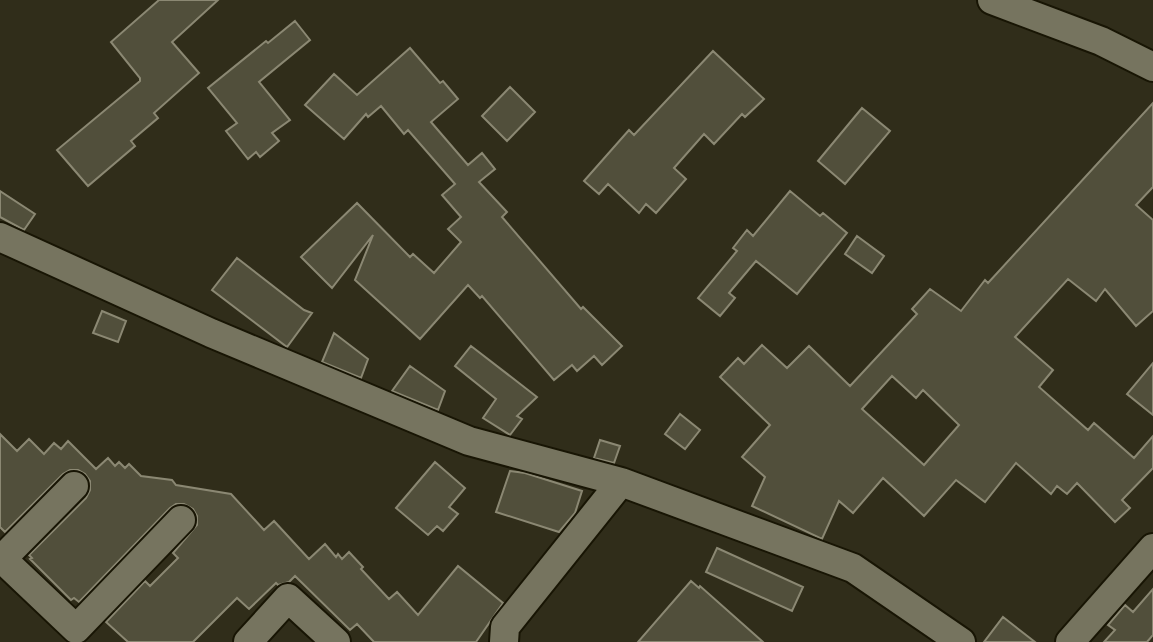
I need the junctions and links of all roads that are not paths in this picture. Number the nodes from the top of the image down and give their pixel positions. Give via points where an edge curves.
1 (992, 0) edge
2 (1153, 67) edge
3 (0, 237) edge
4 (621, 482) junction
5 (74, 486) dead end
6 (181, 520) dead end
7 (1153, 548) edge
8 (1, 558) edge
9 (248, 642) edge
10 (336, 642) edge
11 (505, 642) edge
12 (961, 642) edge
13 (1070, 642) edge

1 - 2 street via 1101,41
3 - 4 street via 211,333 469,441
4 - 11 street via 505,627
4 - 12 street via 853,568
5 - 8 street
6 - 8 street via 76,629
7 - 13 street
9 - 10 street via 288,598

